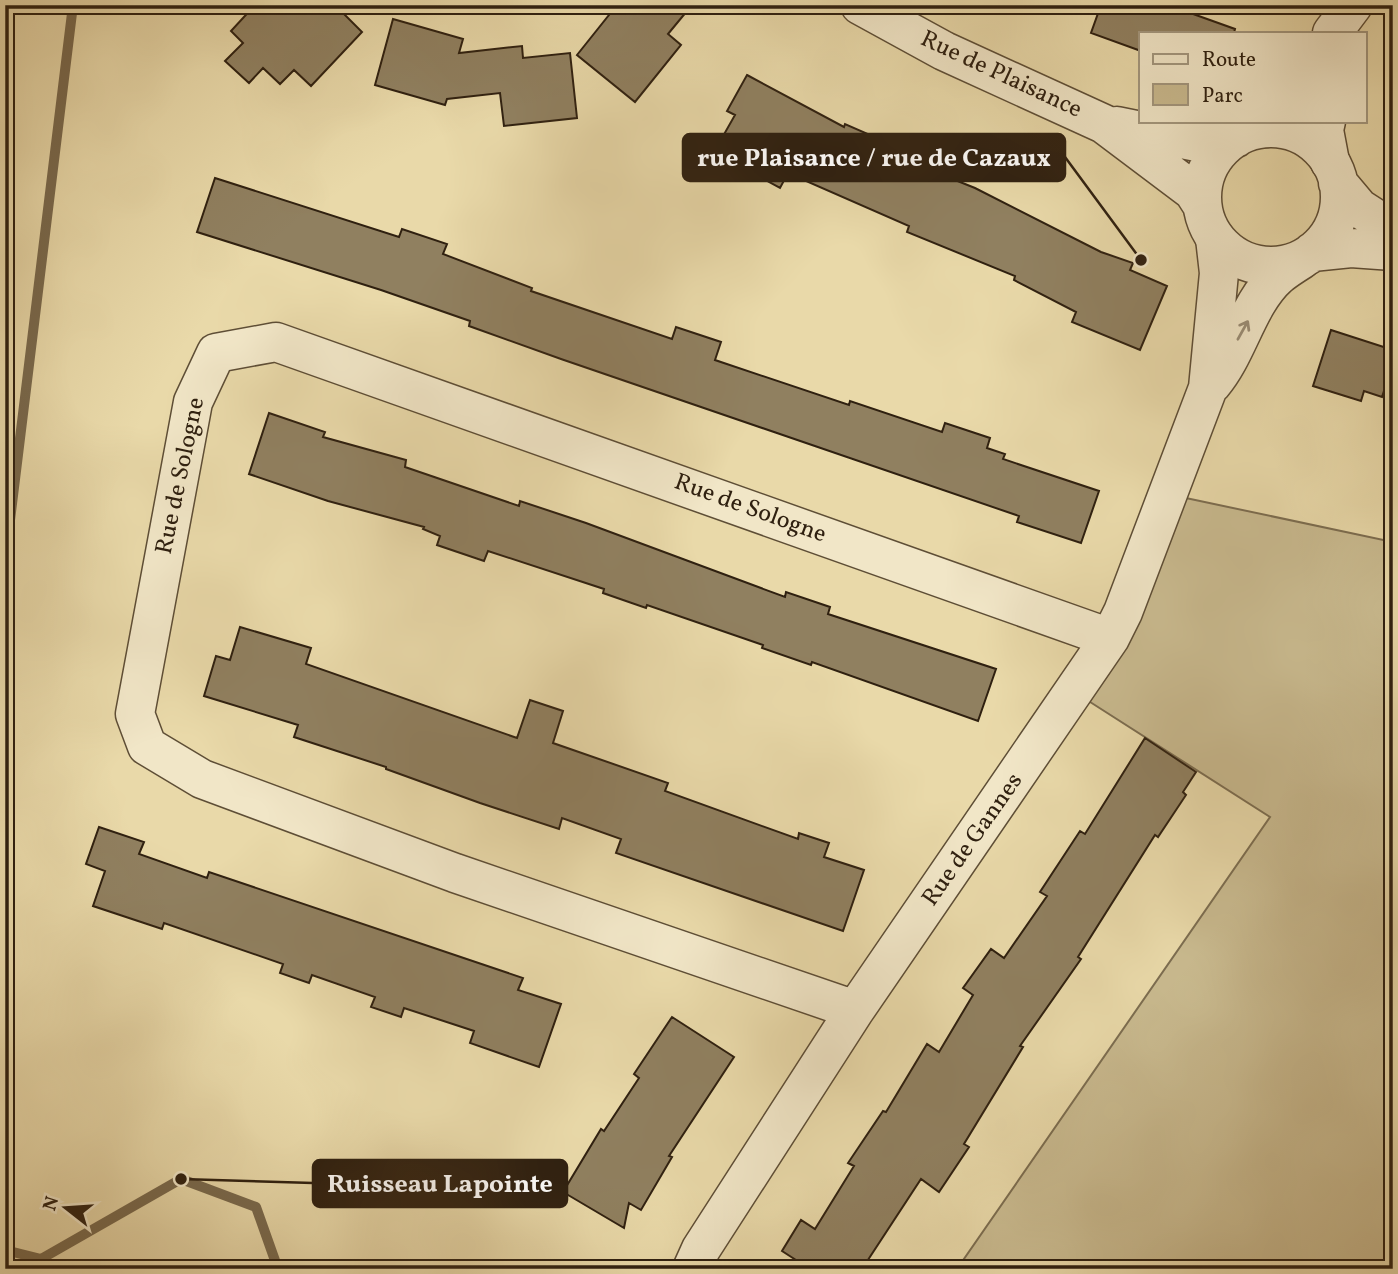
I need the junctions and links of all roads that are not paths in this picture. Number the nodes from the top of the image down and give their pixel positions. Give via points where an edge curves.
1 (860, 5) edge
2 (1326, 122) edge
3 (1104, 124) junction
4 (1258, 129) edge
5 (1334, 173) junction
6 (1209, 222) junction
7 (1393, 230) edge
8 (1393, 251) edge
9 (1307, 256) junction
10 (1208, 388) junction
11 (1110, 638) junction
12 (855, 1010) junction
13 (692, 1269) edge

1 - 3 street, Rue de Plaisance via 944,51
2 - 5 street
3 - 4 street, Rue de Plaisance via 1201,143
3 - 6 street, Rue de Plaisance via 1193,191
4 - 5 street via 1304,136
4 - 6 street via 1220,150 1209,167 1202,186
5 - 7 street via 1359,208
5 - 9 street via 1339,202 1335,221 1326,238
6 - 9 street via 1232,255 1254,264 1278,266
6 - 10 street, Rue de Gannes via 1219,273
8 - 9 street via 1351,247
10 -> 9 street, Rue de Gannes via 1223,371 1277,276
10 - 11 street, Rue de Gannes via 1124,612
11 - 12 street, Rue de Gannes
11 - 12 street, Rue de Sologne via 276,342 215,353 193,402 135,714 147,746 202,779 468,878
12 - 13 street, Rue de Gannes

